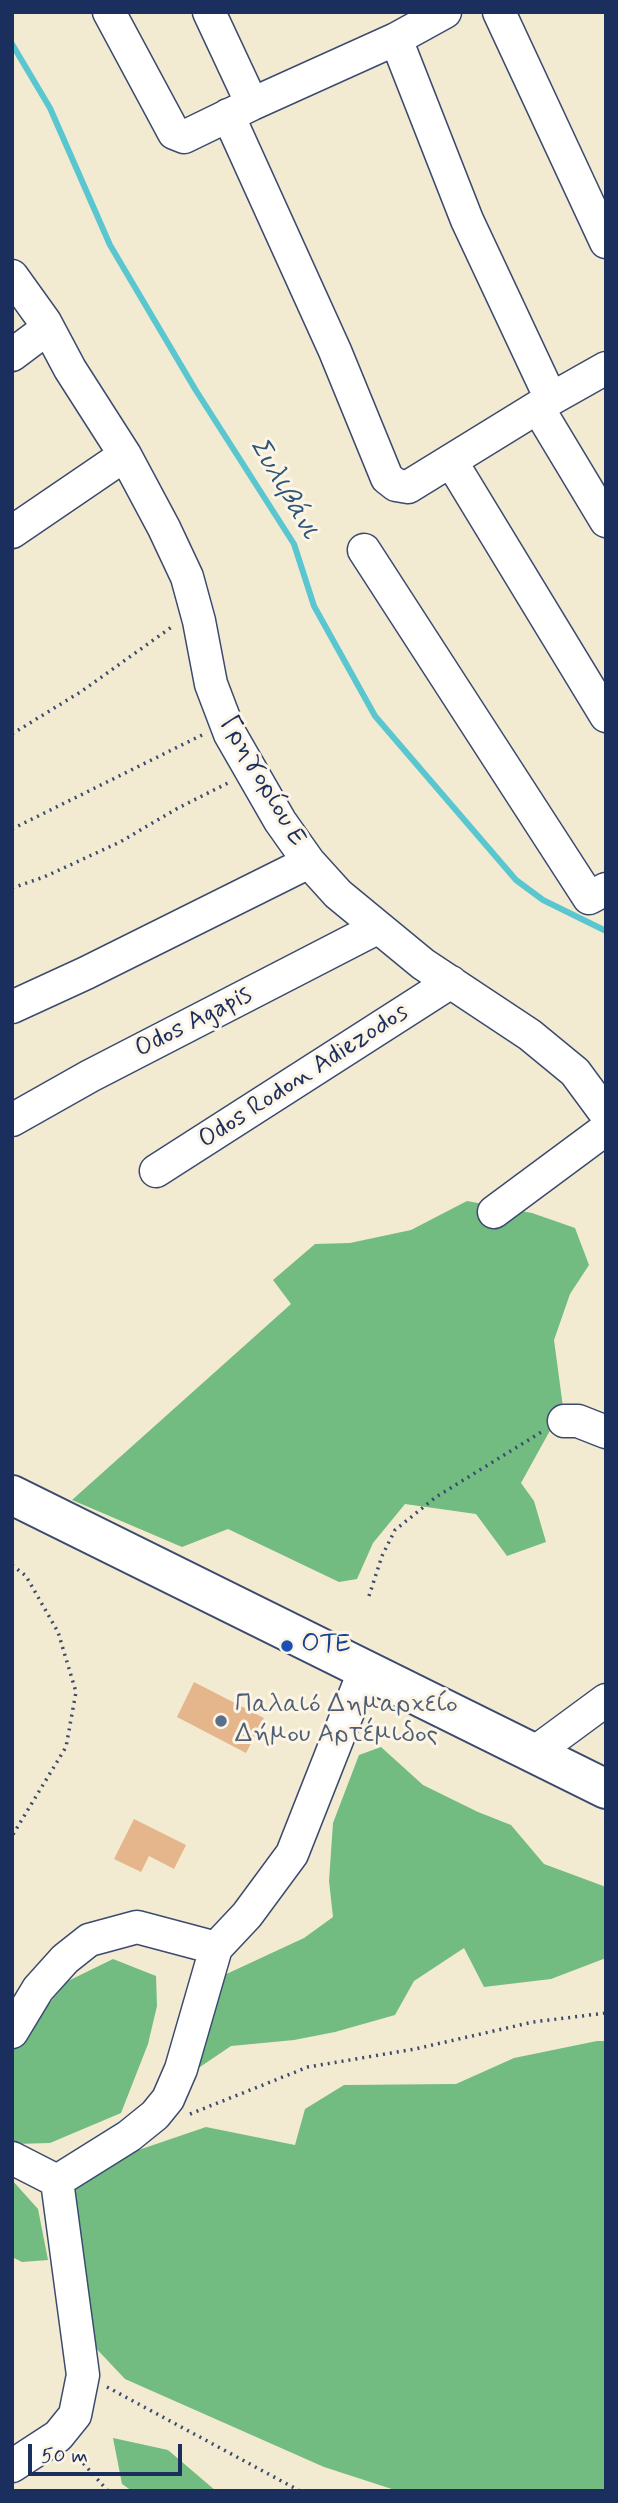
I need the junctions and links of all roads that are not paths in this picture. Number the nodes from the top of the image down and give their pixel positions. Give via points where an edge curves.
1 (109, 12) edge
2 (209, 12) edge
3 (445, 12) edge
4 (499, 12) edge
5 (396, 39) junction
6 (240, 109) junction
7 (606, 242) edge
8 (12, 276) edge
9 (48, 328) junction
10 (12, 355) edge
11 (606, 368) edge
12 (545, 403) junction
13 (125, 455) junction
14 (451, 461) junction
15 (606, 521) edge
16 (12, 532) edge
17 (364, 550) dead end
18 (606, 716) edge
19 (309, 862) junction
20 (606, 888) edge
21 (377, 928) junction
22 (451, 982) junction
23 (12, 1007) edge
24 (606, 1114) edge
25 (12, 1120) edge
26 (606, 1129) edge
27 (156, 1171) dead end
28 (494, 1212) dead end
29 (564, 1421) road end
30 (606, 1432) edge
31 (12, 1495) edge
32 (365, 1669) junction
33 (606, 1700) edge
34 (534, 1754) junction
35 (606, 1789) edge
36 (216, 1948) junction
37 (12, 2032) edge
38 (12, 2158) edge
39 (57, 2181) junction
40 (12, 2466) edge

1 - 6 street via 174,133 184,138
2 - 6 street
3 - 5 street
4 - 7 street
5 - 6 street
5 - 12 street
6 - 14 street via 387,478 408,487
8 - 9 street, Γρηγορίου Ε
9 - 10 street
9 - 13 street, Γρηγορίου Ε
11 - 12 street
12 - 14 street
12 - 15 street
13 - 16 street
13 - 19 street, Γρηγορίου Ε via 187,577 211,684 226,723 280,821
14 - 18 street
17 - 20 street via 589,898
19 - 21 street, Γρηγορίου Ε
19 - 23 street
21 - 22 street, Γρηγορίου Ε
21 - 25 street, Odos Agapis
22 - 24 street, Γρηγορίου Ε via 530,1035 575,1072
22 - 27 street, Odos Rodon Adiezodos
26 - 28 street
29 - 30 street via 578,1421
31 - 32 main road
32 - 34 main road
32 - 36 street via 292,1854
33 - 34 street
34 - 35 main road
36 - 37 street via 138,1927 89,1940 38,1989
36 - 39 street via 168,2099 129,2136
38 - 39 street
39 - 40 street via 83,2375 75,2415 58,2436

